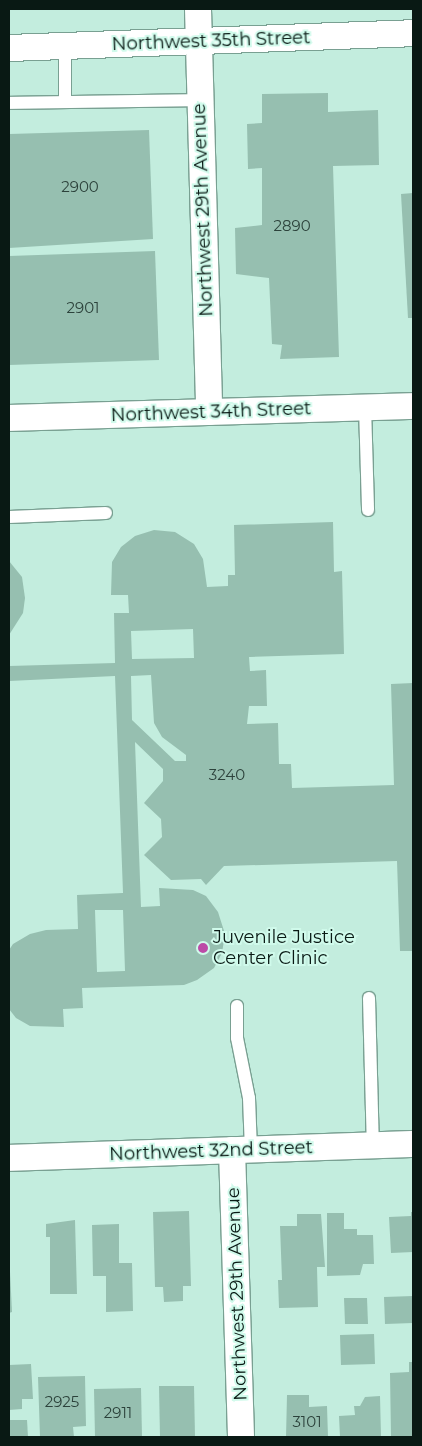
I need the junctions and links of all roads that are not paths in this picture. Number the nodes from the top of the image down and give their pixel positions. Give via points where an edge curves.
1 (198, 9) edge
2 (413, 34) edge
3 (198, 41) junction
4 (66, 46) junction
5 (9, 48) edge
6 (200, 100) junction
7 (66, 101) junction
8 (9, 103) edge
9 (413, 406) edge
10 (365, 407) junction
11 (209, 412) junction
12 (9, 418) edge
13 (368, 510) dead end
14 (106, 513) dead end
15 (9, 517) edge
16 (369, 998) dead end
17 (237, 1006) dead end
18 (413, 1144) edge
19 (373, 1146) junction
20 (241, 1150) junction
21 (9, 1158) edge
22 (242, 1437) edge

1 - 3 street, Northwest 29th Avenue
2 - 3 street, Northwest 35th Street
3 - 4 street, Northwest 35th Street
3 - 6 street, Northwest 29th Avenue
4 - 5 street, Northwest 35th Street
4 - 7 lane
6 - 7 lane
6 - 11 street, Northwest 29th Avenue
7 - 8 lane
9 - 10 street, Northwest 34th Street
10 - 11 street, Northwest 34th Street
10 - 13 lane
11 - 12 street, Northwest 34th Street
14 - 15 lane
16 - 19 lane
17 - 20 lane via 238,1038 249,1098
18 - 19 street, Northwest 32nd Street
19 - 20 street, Northwest 32nd Street
20 - 21 street, Northwest 32nd Street
20 - 22 street, Northwest 29th Avenue

